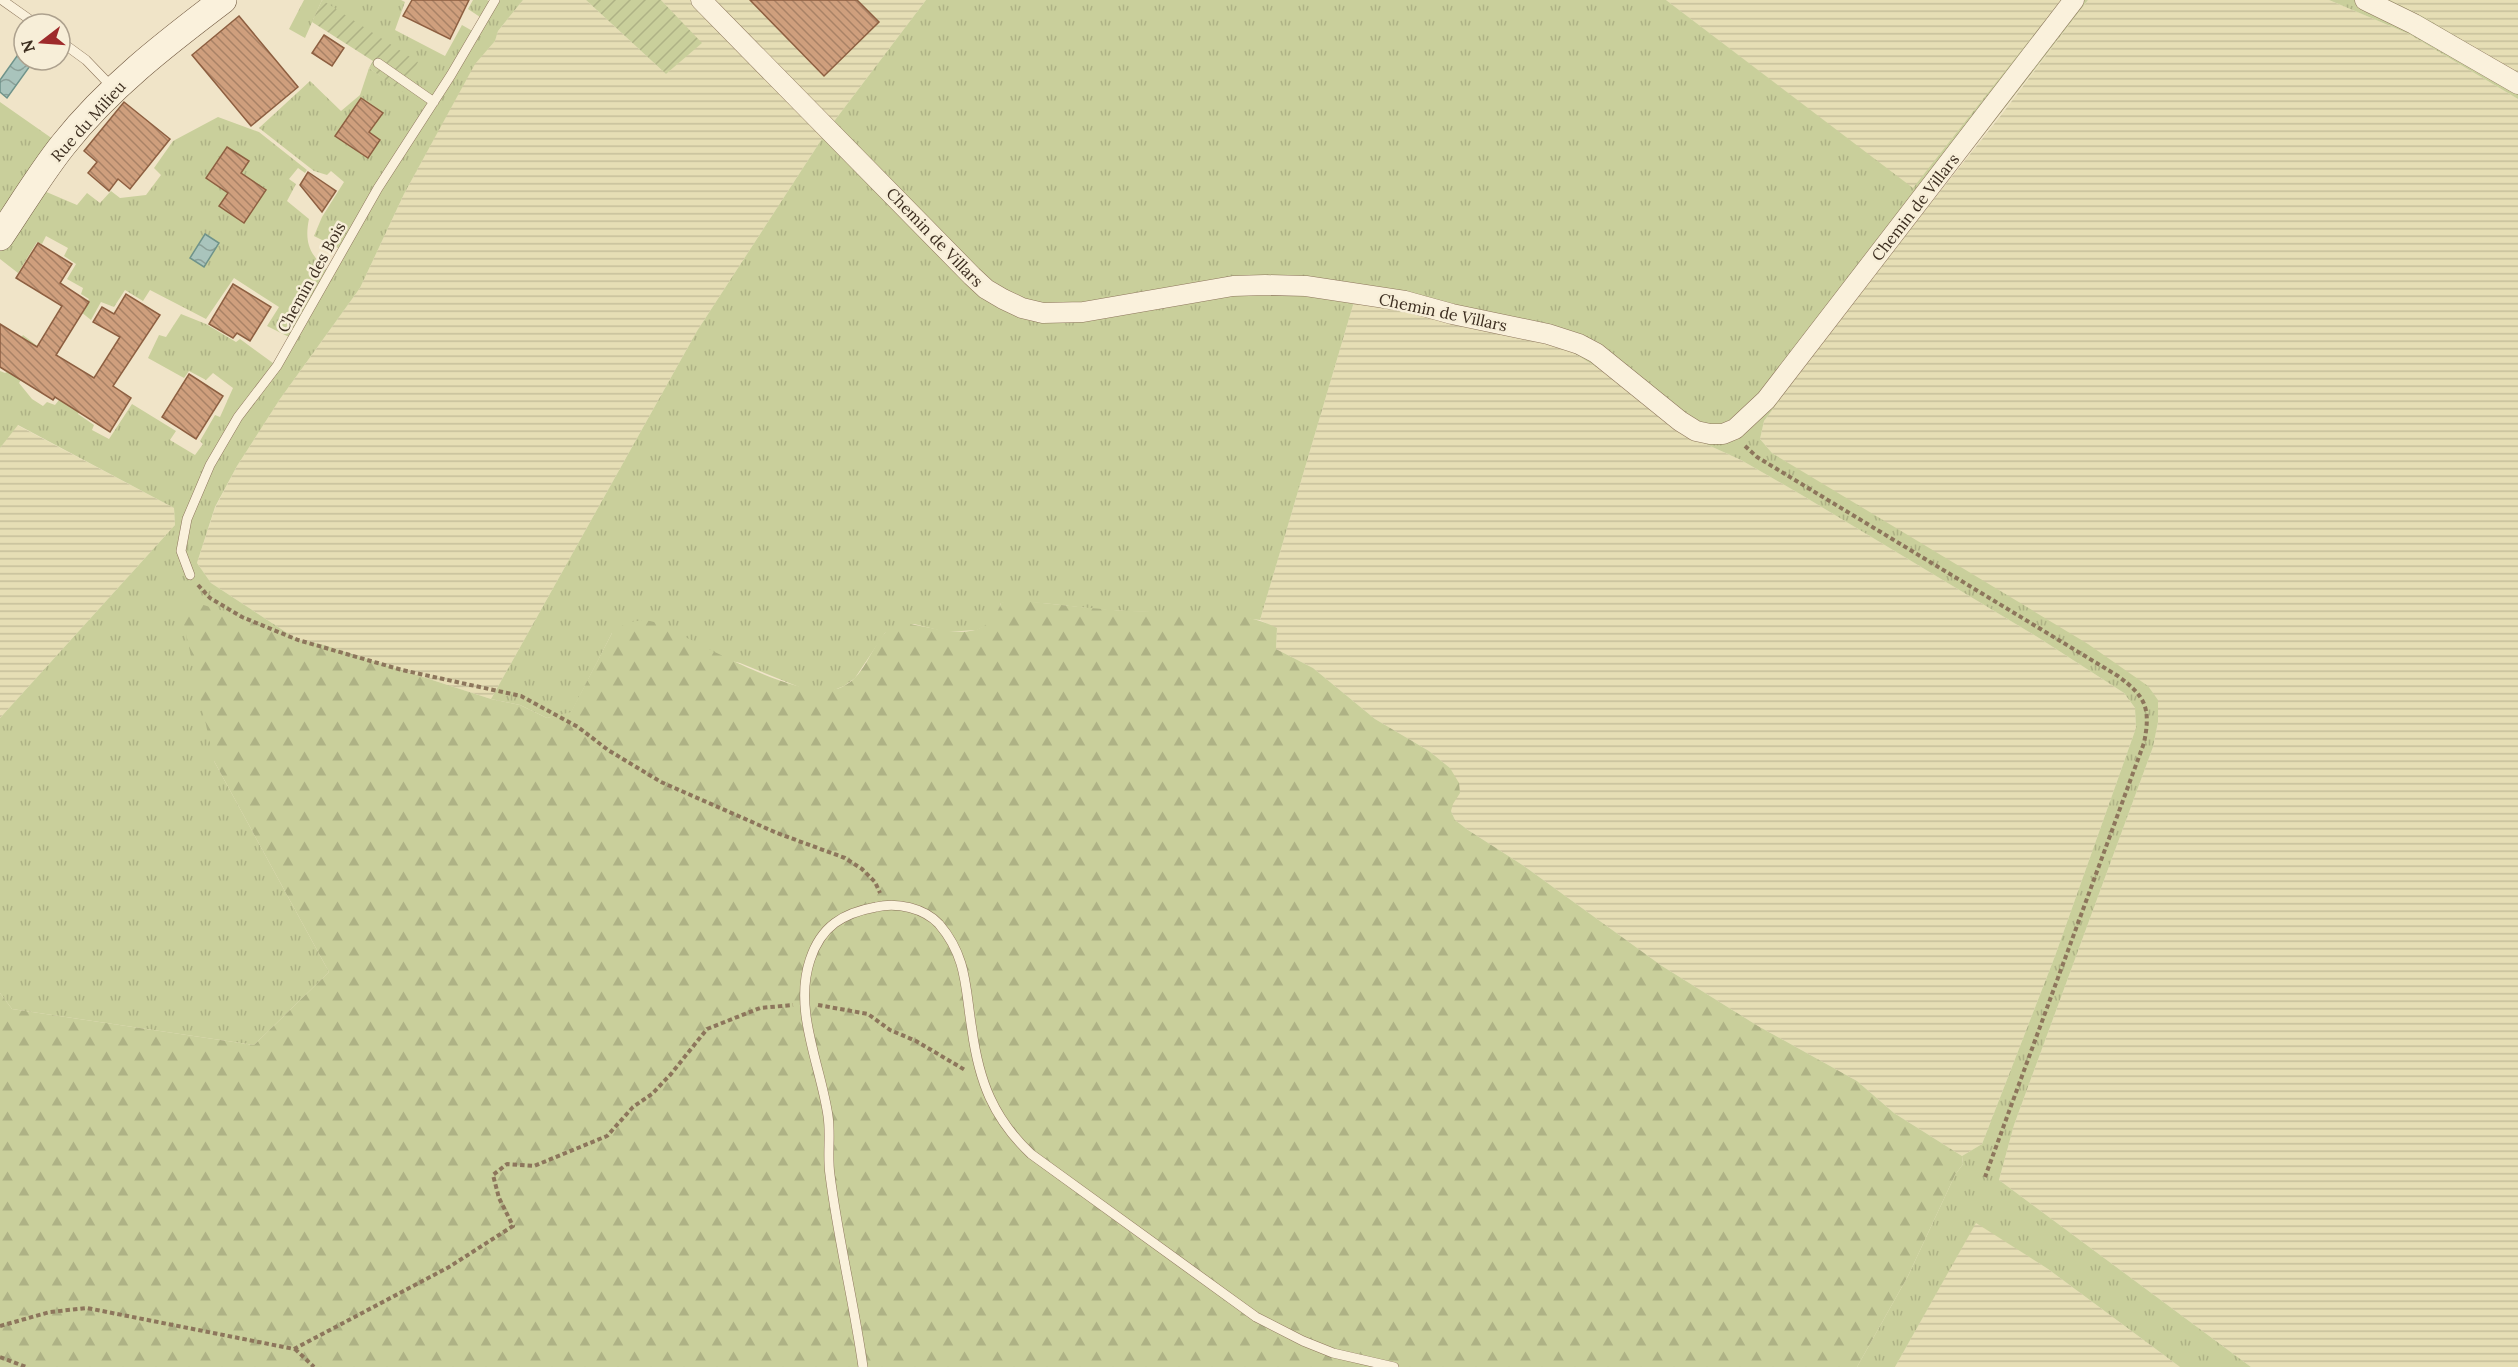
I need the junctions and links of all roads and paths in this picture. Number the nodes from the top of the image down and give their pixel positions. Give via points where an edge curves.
1 (2, 0) edge
2 (223, 0) edge
3 (495, 0) edge
4 (701, 0) edge
5 (2074, 0) edge
6 (2365, 0) edge
7 (19, 12) edge
8 (72, 50) edge
9 (378, 63) dead end
10 (2518, 84) edge
11 (114, 88) junction
12 (434, 102) junction
13 (0, 237) edge
14 (1735, 429) junction
15 (190, 575) joint
16 (886, 904) junction
17 (804, 1004) junction
18 (980, 1073) junction
19 (1985, 1177) dead end
20 (0, 1326) edge
21 (294, 1349) junction
22 (0, 1357) edge
23 (26, 1367) edge
24 (314, 1367) edge
25 (863, 1367) edge
26 (1394, 1367) edge

1 - 7 lane
2 - 11 street, Rue du Milieu
3 - 12 lane, Chemin des Bois
4 - 14 street, Chemin de Villars via 986,290 1022,308 1043,313 1083,312 1233,286 1265,285 1306,286 1405,302 1579,344 1696,431 1724,434
5 - 14 street, Chemin de Villars via 1766,400
6 - 10 street
8 - 11 lane
9 - 12 lane
11 - 13 street, Rue du Milieu via 62,145
12 - 15 lane, Chemin des Bois via 378,188 278,366 238,417 210,465 187,519 181,551
14 - 19 path via 1742,443 1757,457 2118,676 2133,687 2146,706 2144,743
15 - 16 path via 210,598 242,617 298,640 402,670 521,696 578,727 661,782 845,858 874,882
16 - 17 lane via 846,914 818,941 806,979
16 - 18 lane via 926,914 938,923 958,951 968,984 971,1029
17 - 18 path via 868,1014 962,1069
17 - 21 path via 760,1008 707,1029 652,1094 633,1107 607,1136 534,1166 507,1164 493,1175 513,1226 449,1267
17 - 25 lane via 828,1117 829,1173
18 - 26 lane via 999,1118 1031,1154 1256,1317 1333,1353
20 - 21 path via 51,1312 87,1308
21 - 24 path
22 - 23 path

